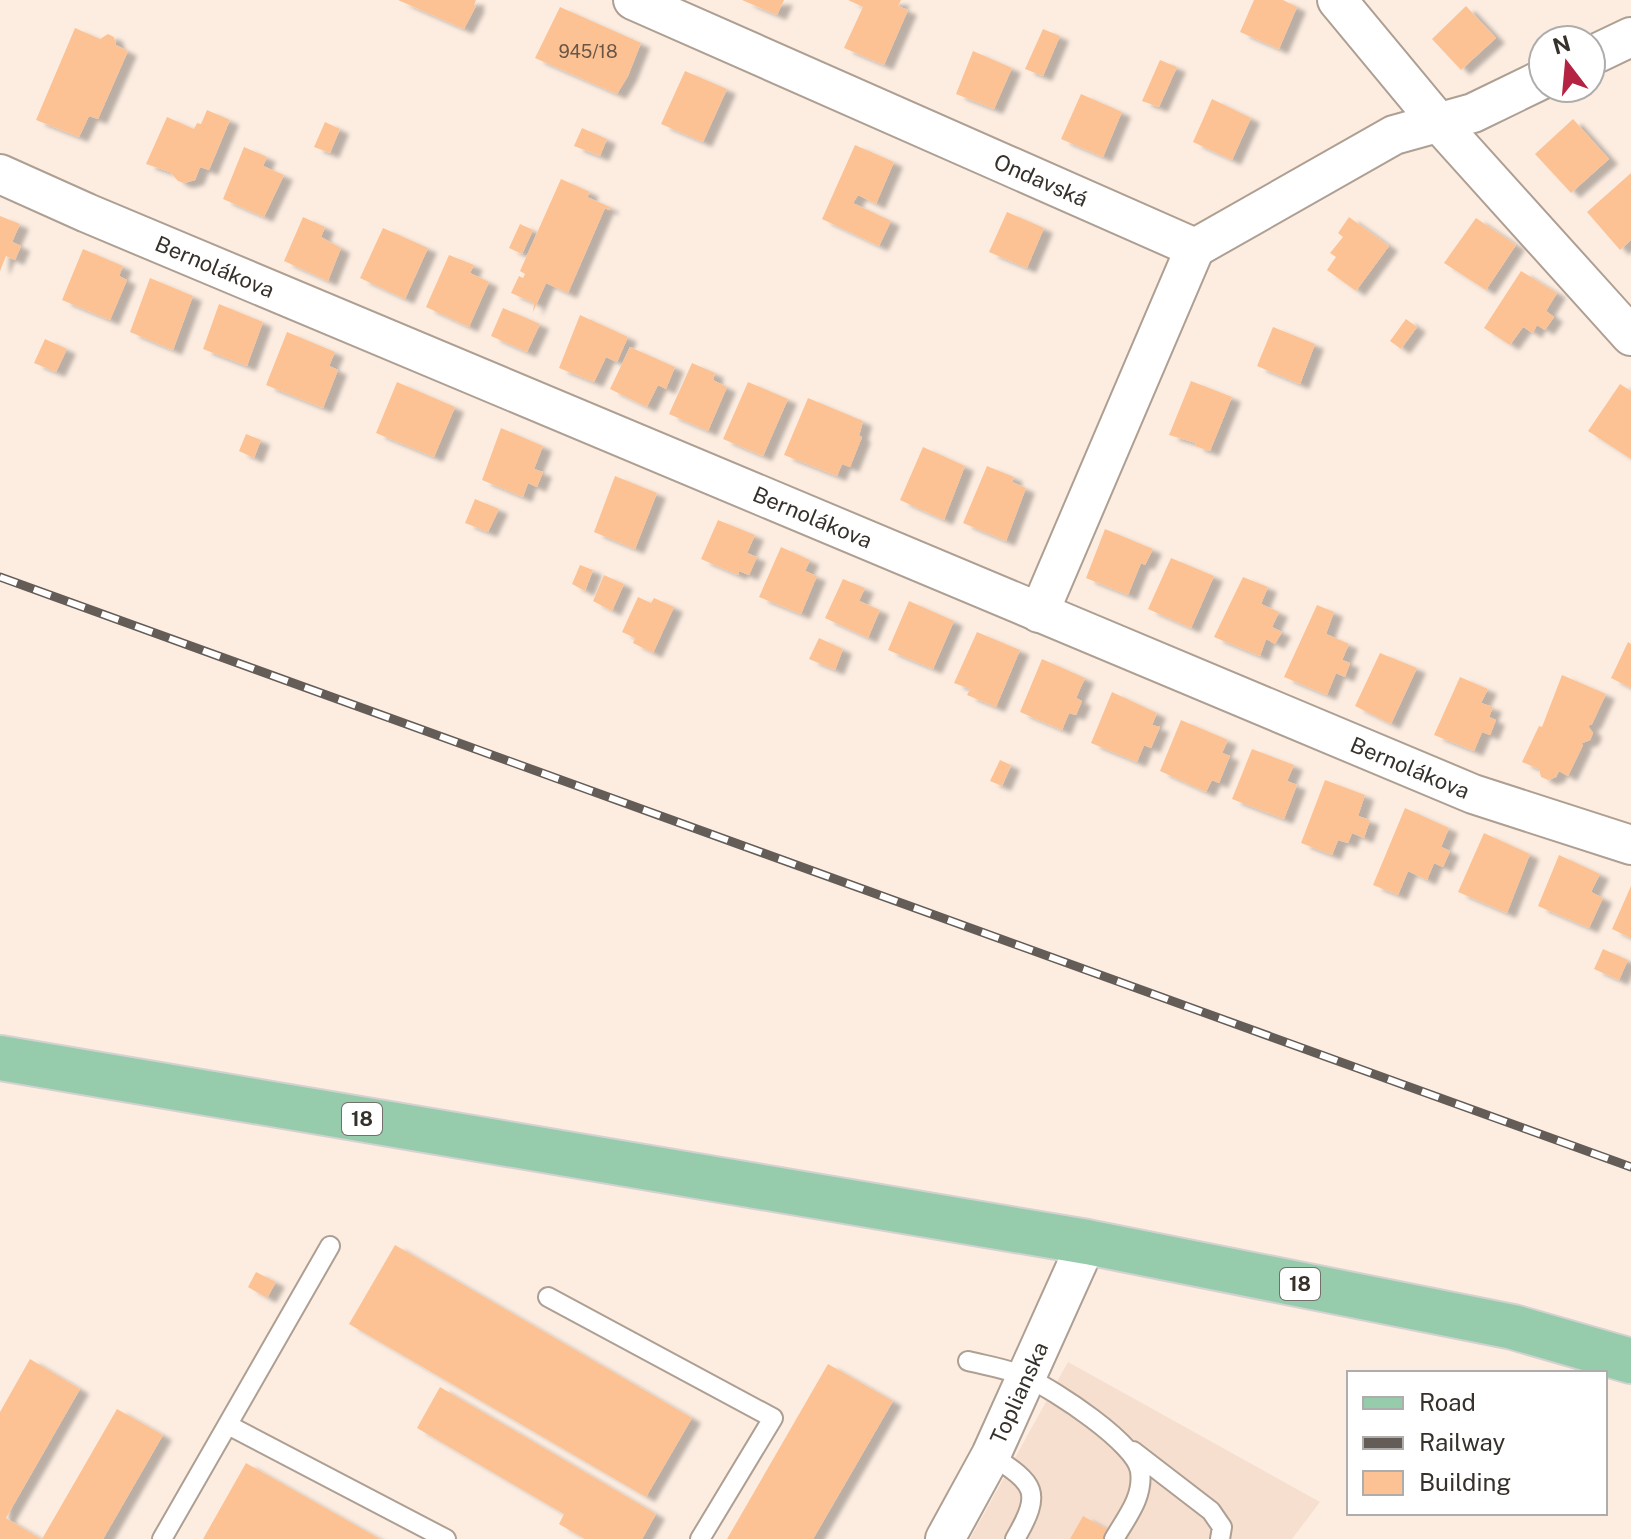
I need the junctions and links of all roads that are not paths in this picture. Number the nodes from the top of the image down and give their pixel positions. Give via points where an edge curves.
1 (633, 0) edge
2 (1337, 0) edge
3 (1631, 37) edge
4 (1607, 48) edge
5 (1527, 87) edge
6 (1439, 123) junction
7 (0, 174) edge
8 (1195, 248) junction
9 (1631, 336) edge
10 (1039, 613) junction
11 (1631, 845) edge
12 (0, 1058) edge
13 (1087, 1242) junction
14 (330, 1246) dead end
15 (548, 1297) dead end
16 (968, 1361) dead end
17 (1631, 1361) edge
18 (1026, 1377) junction
19 (228, 1425) junction
20 (1126, 1445) junction
21 (991, 1455) junction
22 (162, 1539) edge
23 (446, 1539) edge
24 (700, 1539) edge
25 (945, 1539) edge
26 (1015, 1539) edge
27 (1114, 1539) edge
28 (1220, 1539) edge

1 - 8 street, Ondavská
2 - 6 street
3 - 4 street
5 - 6 street
6 - 8 street via 1394,135
6 - 9 street
7 - 10 street, Bernolákova
8 - 10 street
10 - 11 street, Bernolákova via 1473,794
12 - 13 main road, 18
13 - 17 main road, 18 via 1513,1327
13 - 18 street, Toplianska
14 - 19 lane
15 - 24 lane via 773,1418
16 - 18 lane
18 - 20 lane
18 - 21 street, Toplianska
19 - 22 lane
19 - 23 lane
20 - 27 lane via 1140,1469 1139,1497
20 - 28 lane via 1211,1511 1222,1527
21 - 25 street, Toplianska
21 - 26 lane via 1031,1488 1033,1502

